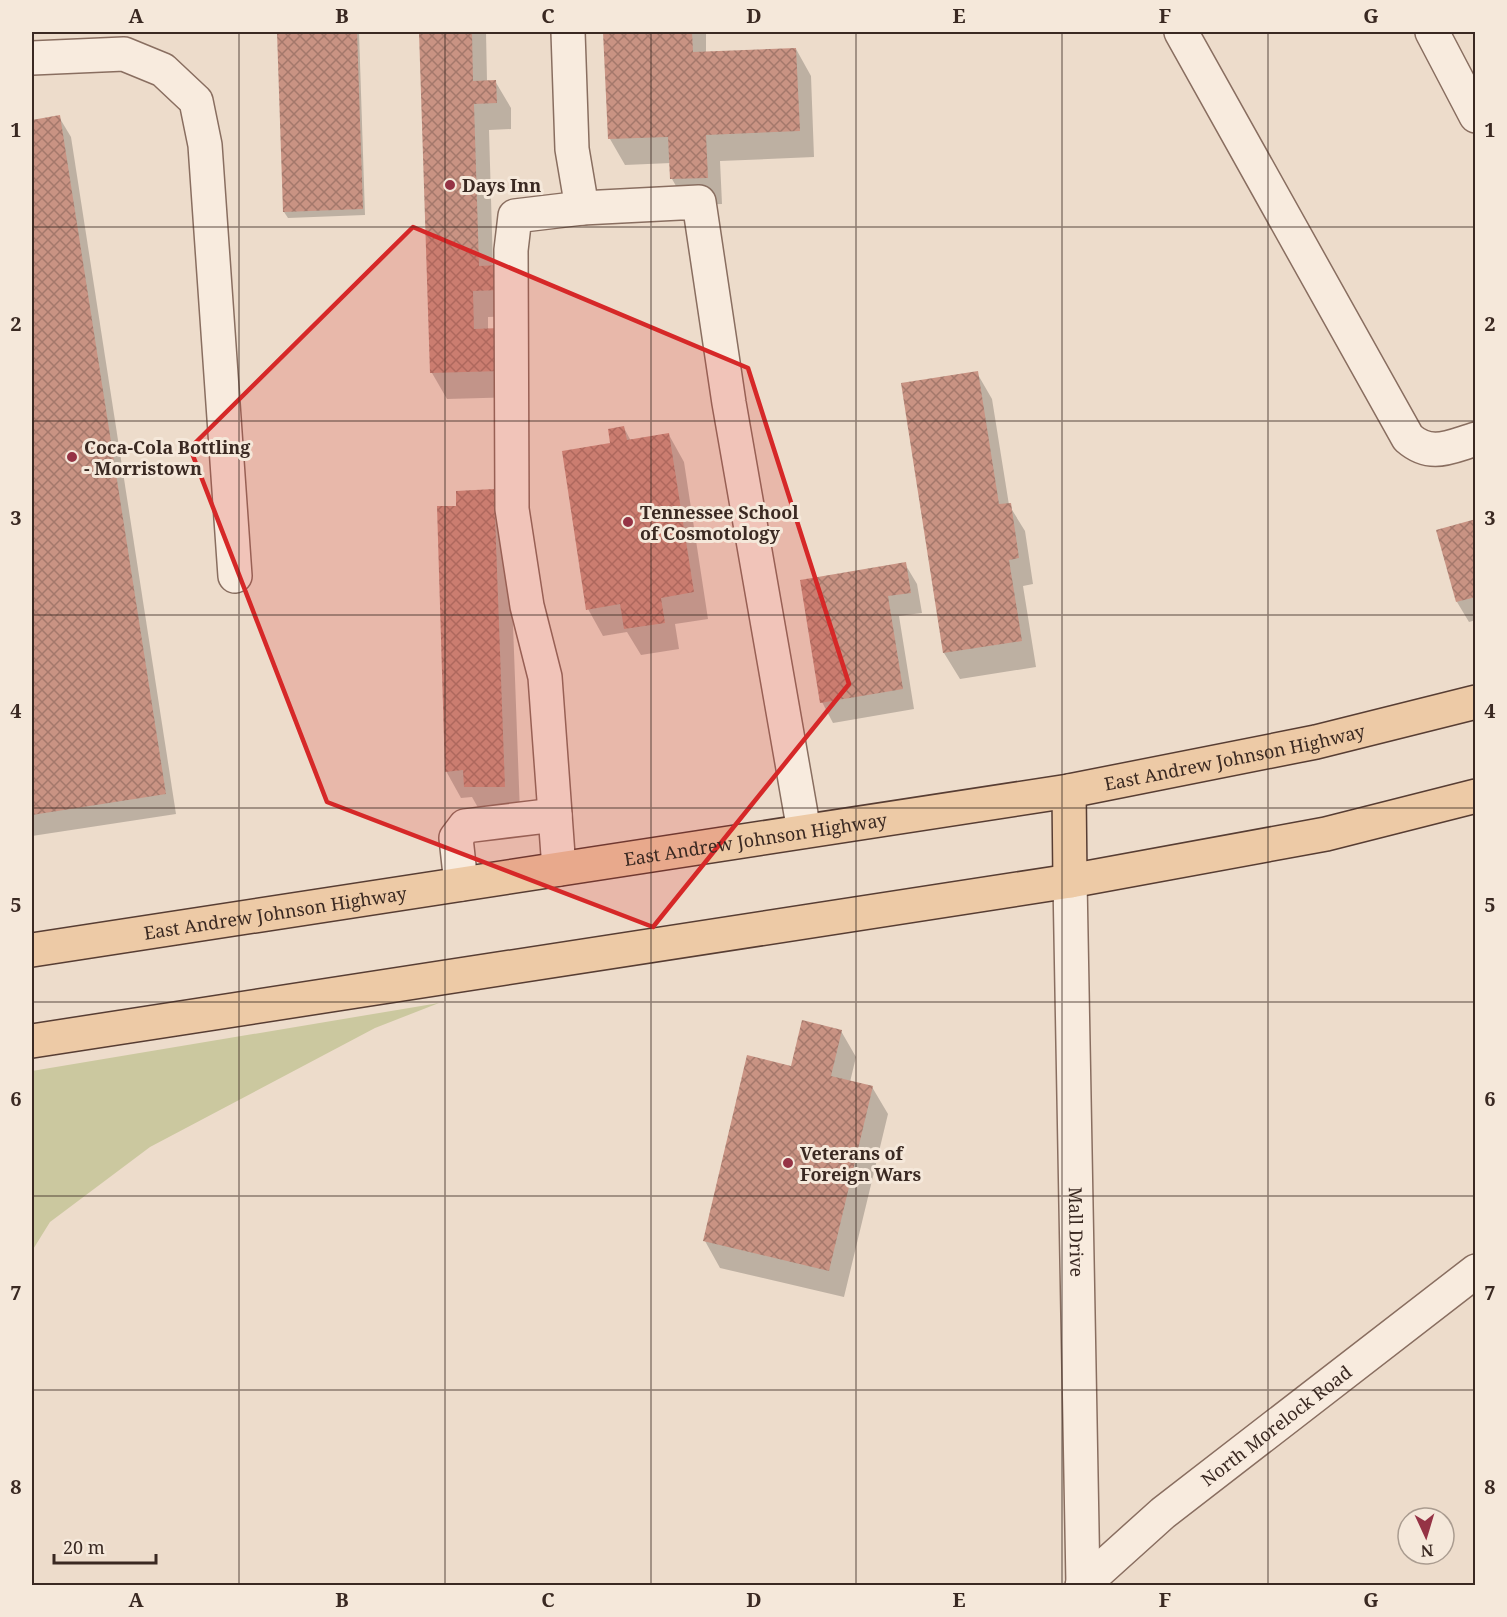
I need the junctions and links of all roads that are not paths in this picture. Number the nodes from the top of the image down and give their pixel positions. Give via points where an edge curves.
1 (568, 32) edge
2 (1181, 32) edge
3 (1432, 32) edge
4 (32, 58) edge
5 (1476, 116) edge
6 (582, 208) junction
7 (1476, 439) edge
8 (235, 576) dead end
9 (1476, 702) edge
10 (1069, 791) junction
11 (1476, 796) edge
12 (555, 815) junction
13 (804, 831) junction
14 (559, 869) junction
15 (1070, 881) junction
16 (461, 884) junction
17 (32, 950) edge
18 (32, 1041) edge
19 (1476, 1271) edge
20 (1082, 1585) edge

1 - 6 street via 573,149
2 - 7 street via 1408,438 1420,448 1439,450
3 - 5 street
4 - 8 street via 124,54 163,70 196,101 205,145
6 - 12 street via 515,216 511,250 512,510 527,606 545,677
6 - 13 street via 699,202 729,403
9 - 10 main road, East Andrew Johnson Highway via 1316,742
10 - 13 main road, East Andrew Johnson Highway
10 - 15 main road
11 - 15 main road via 1326,834
12 - 14 street
12 - 16 street via 465,826 456,838
13 - 14 main road, East Andrew Johnson Highway
14 - 16 main road, East Andrew Johnson Highway
15 - 18 main road
15 - 20 street, Mall Drive
16 - 17 main road, East Andrew Johnson Highway
19 - 20 street, North Morelock Road via 1163,1513

